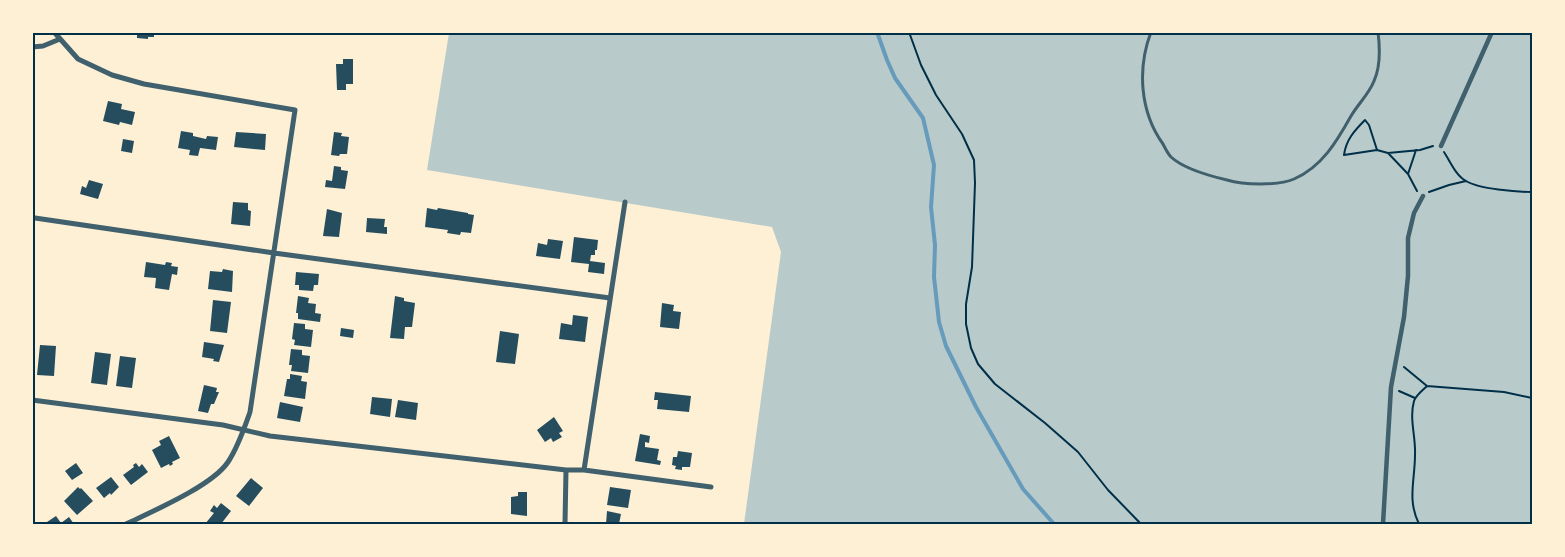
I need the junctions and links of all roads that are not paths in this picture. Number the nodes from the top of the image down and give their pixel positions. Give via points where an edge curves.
1 (54, 32) edge
2 (1151, 32) edge
3 (1378, 32) edge
4 (1492, 32) edge
5 (60, 39) junction
6 (32, 47) edge
7 (1441, 146) road end
8 (1423, 196) road end
9 (625, 202) dead end
10 (35, 218) dead end
11 (274, 253) junction
12 (610, 298) junction
13 (32, 400) edge
14 (244, 429) junction
15 (566, 470) junction
16 (584, 470) junction
17 (711, 487) dead end
18 (126, 524) edge
19 (565, 524) edge
20 (1383, 524) edge

1 - 5 street
2 - 3 lane via 1142,77 1148,118 1156,136 1171,157 1192,169 1241,184 1293,179 1324,158 1375,81 1380,52
4 - 7 street
5 - 6 street
5 - 11 street via 78,59 144,84 295,110
8 - 20 street via 1409,227 1408,276 1392,387
9 - 12 street
10 - 11 street
11 - 12 street
11 - 14 street via 250,412
12 - 16 street
13 - 14 street
14 - 15 street via 270,436
14 - 18 street via 227,463 206,483
15 - 16 street
15 - 19 street
16 - 17 street

